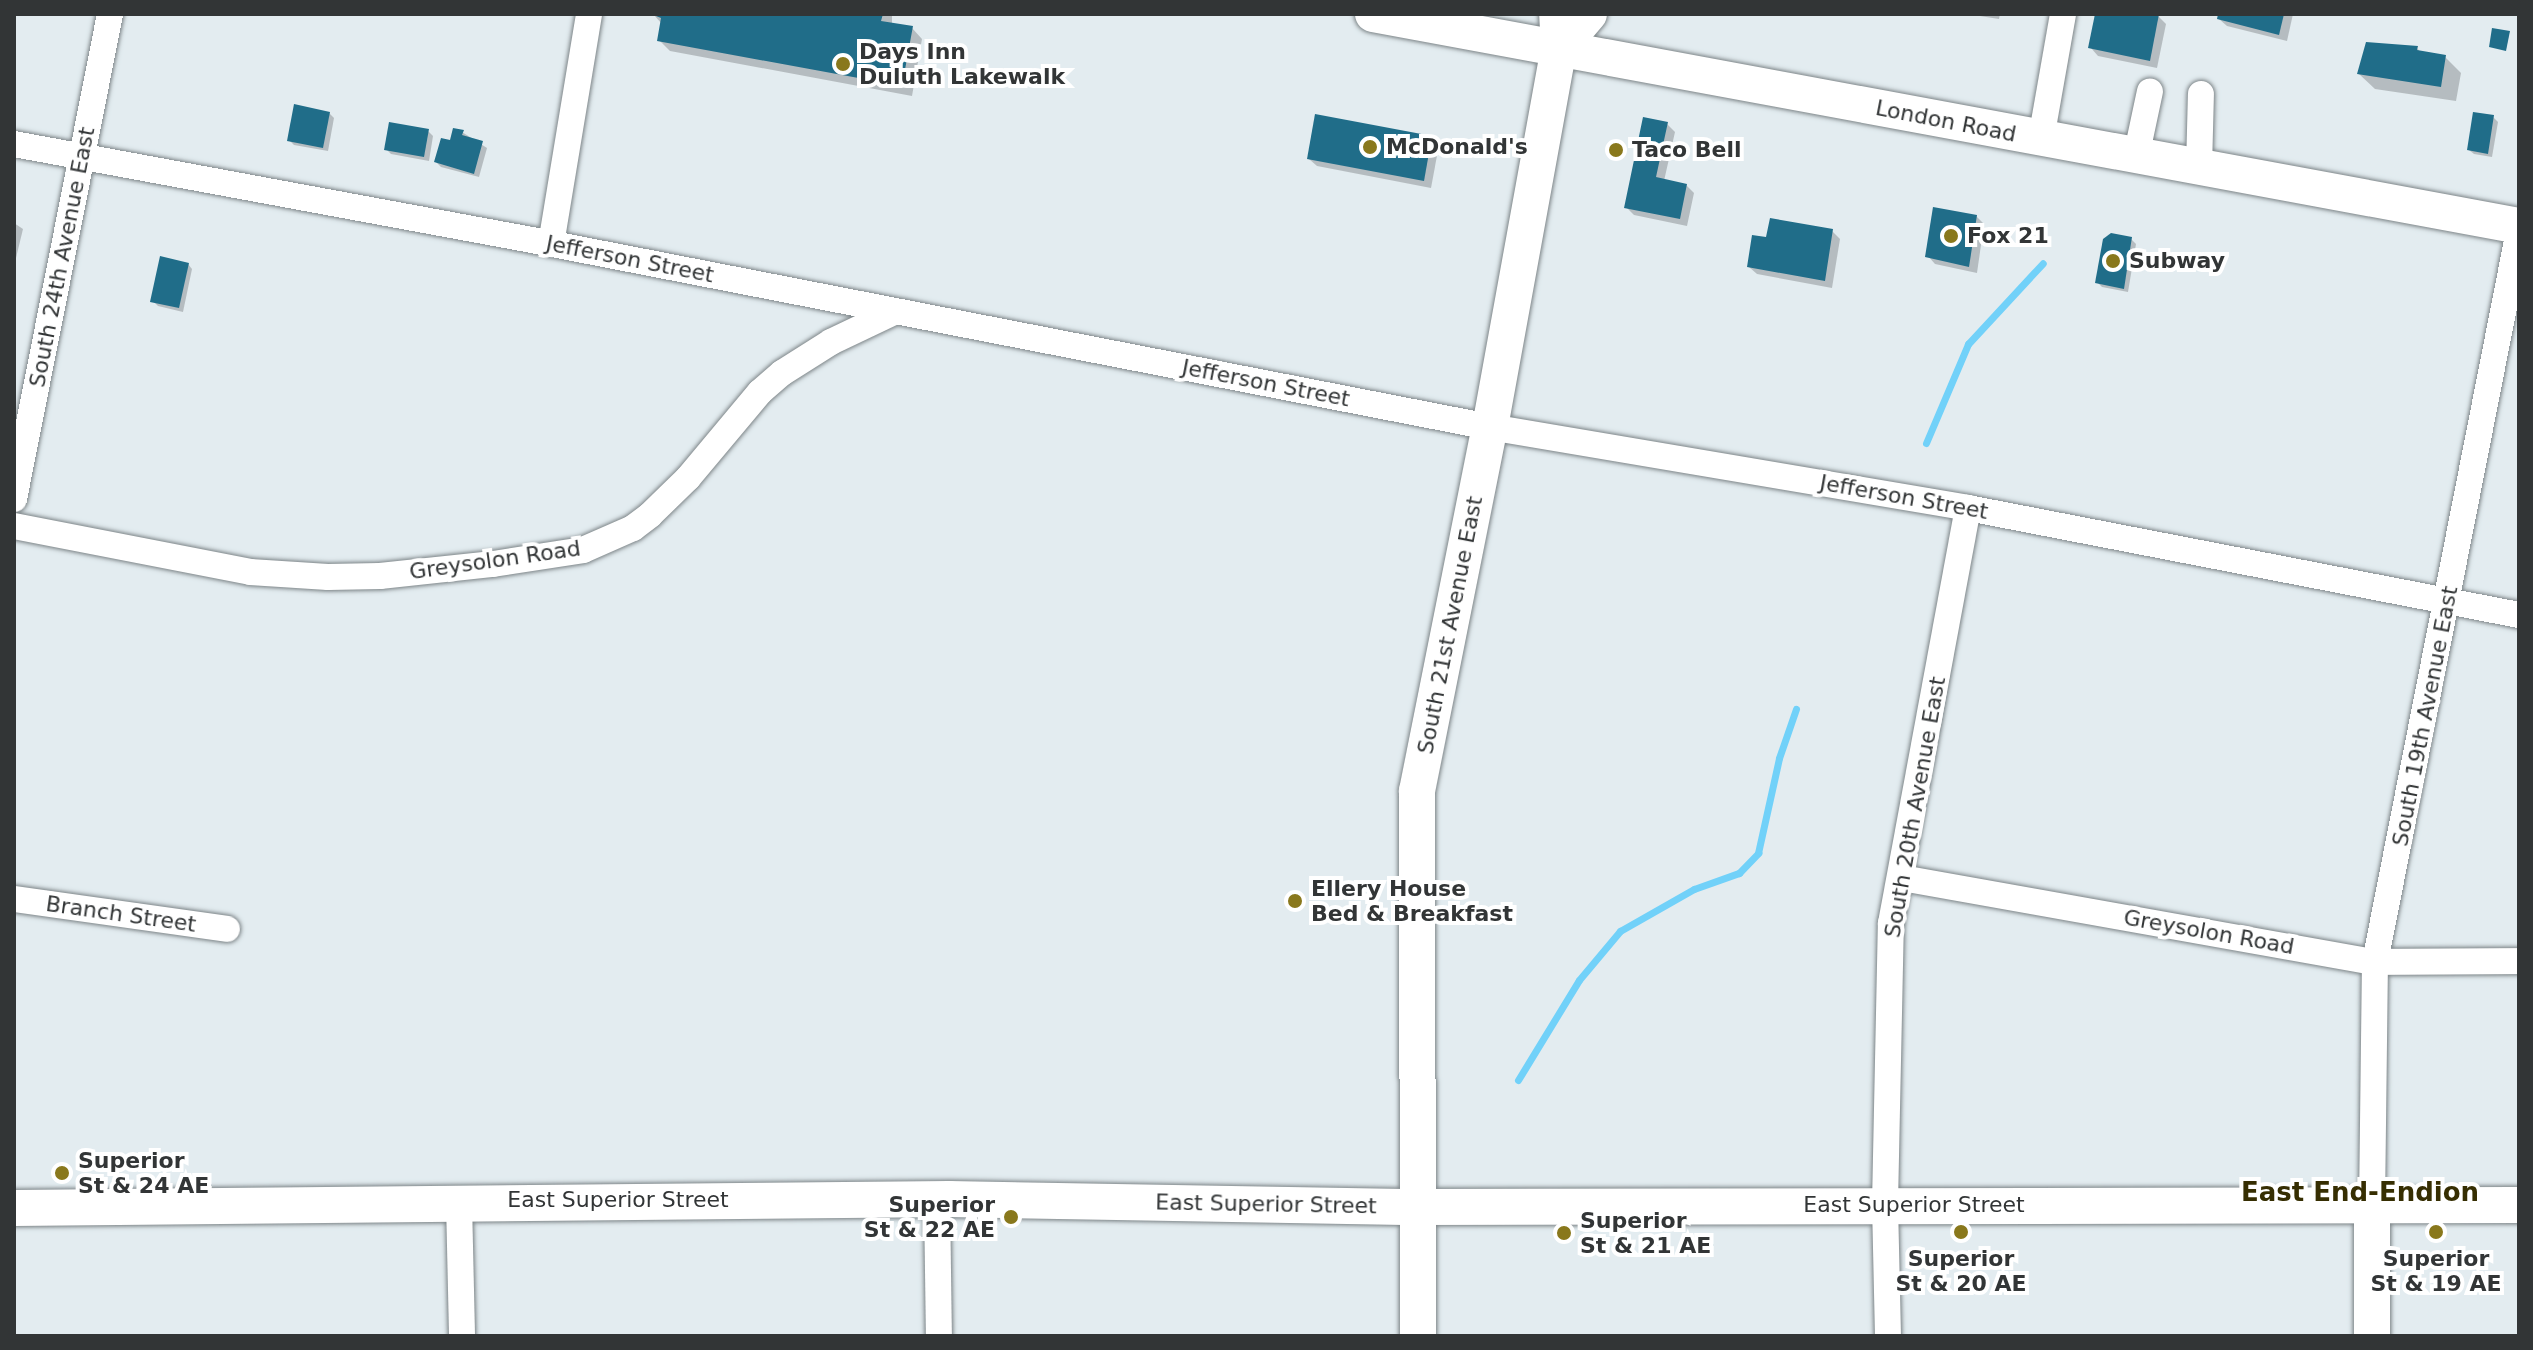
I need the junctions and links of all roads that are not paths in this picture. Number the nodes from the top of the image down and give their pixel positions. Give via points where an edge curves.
1 (110, 14) edge
2 (589, 14) edge
3 (1373, 14) edge
4 (1557, 14) edge
5 (1589, 14) edge
6 (2063, 14) edge
7 (1559, 49) junction
8 (2150, 91) dead end
9 (2201, 94) dead end
10 (2041, 139) junction
11 (14, 144) edge
12 (81, 157) junction
13 (2136, 157) junction
14 (2199, 168) junction
15 (2519, 228) edge
16 (551, 244) junction
17 (894, 312) junction
18 (1490, 427) junction
19 (14, 499) edge
20 (1968, 508) junction
21 (14, 526) edge
22 (2448, 601) junction
23 (2519, 615) edge
24 (1902, 878) junction
25 (14, 899) edge
26 (227, 929) dead end
27 (2519, 961) edge
28 (2375, 962) junction
29 (937, 1199) junction
30 (459, 1202) junction
31 (1885, 1204) junction
32 (2372, 1205) junction
33 (2519, 1205) edge
34 (1419, 1207) junction
35 (14, 1208) edge
36 (462, 1336) edge
37 (939, 1336) edge
38 (1418, 1336) edge
39 (1888, 1336) edge
40 (2372, 1336) edge

1 - 12 street, South 24th Avenue East
2 - 16 street
3 - 7 street, London Road
4 - 7 street, South 21st Avenue East
5 - 7 street
6 - 10 street
7 - 10 street, London Road
7 - 18 street, South 21st Avenue East
8 - 13 street
9 - 14 street
10 - 13 street, London Road
11 - 12 street, Jefferson Street
12 - 16 street, Jefferson Street
12 - 19 street, South 24th Avenue East
13 - 14 street, London Road
14 - 15 street, London Road
15 - 22 street, South 19th Avenue East
16 - 17 street, Jefferson Street
17 - 18 street, Jefferson Street
17 - 21 street, Greysolon Road via 782,373 650,515 583,550 493,564 328,577 238,570
18 - 20 street, Jefferson Street
18 - 34 street, South 21st Avenue East via 1417,791
20 - 22 street, Jefferson Street
20 - 24 street, South 20th Avenue East
22 - 23 street, Jefferson Street
22 - 28 street, South 19th Avenue East
24 - 28 street, Greysolon Road
24 - 31 street, South 20th Avenue East via 1891,923
25 - 26 street, Branch Street
27 - 28 street, Greysolon Road
28 - 32 street, South 19th Avenue East
29 - 30 street, East Superior Street
29 - 34 street, East Superior Street
29 - 37 street
30 - 35 street, East Superior Street
30 - 36 street
31 - 32 street, East Superior Street
31 - 34 street, East Superior Street
31 - 39 street, South 20th Avenue East
32 - 33 street, East Superior Street
32 - 40 street
34 - 38 street, South 21st Avenue East

